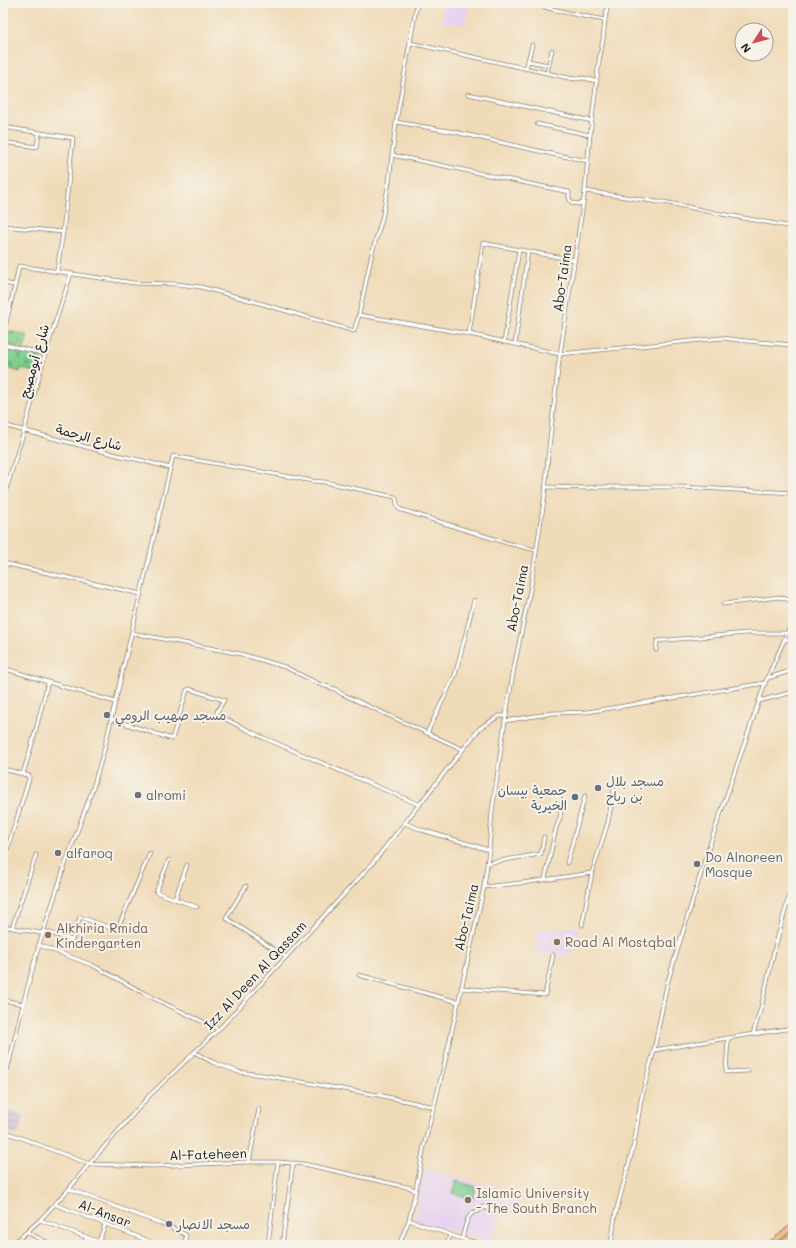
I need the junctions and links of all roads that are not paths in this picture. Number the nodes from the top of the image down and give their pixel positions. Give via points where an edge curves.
1 (417, 3) edge
2 (532, 3) edge
3 (608, 3) edge
4 (605, 20) junction
5 (410, 43) junction
6 (532, 45) dead end
7 (552, 50) dead end
8 (528, 61) junction
9 (549, 65) junction
10 (526, 68) junction
11 (547, 73) junction
12 (596, 81) junction
13 (468, 94) dead end
14 (592, 121) junction
15 (396, 122) junction
16 (537, 124) dead end
17 (3, 127) edge
18 (39, 133) junction
19 (590, 135) junction
20 (3, 142) edge
21 (392, 155) junction
22 (588, 161) junction
23 (585, 191) junction
24 (583, 203) junction
25 (3, 226) edge
26 (793, 227) edge
27 (63, 232) junction
28 (519, 250) junction
29 (528, 251) junction
30 (574, 260) junction
31 (57, 271) junction
32 (71, 274) junction
33 (3, 283) edge
34 (15, 286) junction
35 (359, 315) junction
36 (468, 334) junction
37 (3, 335) edge
38 (504, 342) junction
39 (3, 344) edge
40 (515, 344) junction
41 (793, 345) edge
42 (45, 354) junction
43 (560, 354) junction
44 (3, 425) edge
45 (24, 431) junction
46 (170, 468) junction
47 (545, 487) junction
48 (793, 493) edge
49 (3, 497) edge
50 (536, 550) junction
51 (3, 563) edge
52 (141, 594) junction
53 (474, 600) dead end
54 (793, 601) edge
55 (723, 604) dead end
56 (793, 620) edge
57 (132, 633) junction
58 (787, 633) junction
59 (793, 637) edge
60 (784, 640) junction
61 (656, 650) dead end
62 (3, 668) edge
63 (793, 670) edge
64 (768, 678) junction
65 (48, 682) junction
66 (765, 683) junction
67 (793, 692) edge
68 (759, 700) junction
69 (115, 702) junction
70 (506, 716) junction
71 (112, 719) junction
72 (505, 721) junction
73 (427, 733) junction
74 (462, 749) junction
75 (3, 769) edge
76 (24, 774) junction
77 (614, 789) dead end
78 (585, 796) dead end
79 (562, 802) dead end
80 (420, 805) junction
81 (405, 823) junction
82 (544, 837) dead end
83 (489, 850) junction
84 (150, 853) dead end
85 (36, 855) dead end
86 (169, 860) dead end
87 (3, 863) edge
88 (487, 863) junction
89 (567, 863) dead end
90 (187, 865) dead end
91 (592, 873) junction
92 (545, 880) junction
93 (793, 882) edge
94 (246, 886) dead end
95 (484, 887) junction
96 (175, 899) junction
97 (197, 907) dead end
98 (582, 924) dead end
99 (3, 926) edge
100 (12, 928) junction
101 (44, 931) junction
102 (39, 945) junction
103 (553, 955) dead end
104 (286, 957) junction
105 (359, 975) dead end
106 (461, 988) junction
107 (3, 1000) edge
108 (458, 1002) junction
109 (23, 1004) junction
110 (793, 1028) edge
111 (218, 1029) junction
112 (753, 1034) junction
113 (728, 1038) junction
114 (654, 1050) junction
115 (194, 1052) junction
116 (748, 1071) dead end
117 (6, 1075) dead end
118 (434, 1107) junction
119 (259, 1109) dead end
120 (3, 1131) edge
121 (249, 1162) junction
122 (278, 1162) junction
123 (293, 1163) junction
124 (89, 1164) junction
125 (69, 1189) junction
126 (415, 1191) junction
127 (54, 1204) junction
128 (502, 1213) dead end
129 (40, 1220) junction
130 (409, 1220) junction
131 (106, 1225) junction
132 (793, 1226) edge
133 (27, 1232) junction
134 (793, 1234) edge
135 (450, 1235) junction
136 (87, 1237) junction
137 (462, 1239) junction
138 (99, 1241) junction
139 (149, 1241) dead end
140 (470, 1241) junction
141 (103, 1244) edge
142 (13, 1245) edge
143 (52, 1245) edge
144 (83, 1245) edge
145 (108, 1245) edge
146 (185, 1245) edge
147 (268, 1245) edge
148 (282, 1245) edge
149 (399, 1245) edge
150 (447, 1245) edge
151 (469, 1245) edge
152 (484, 1245) edge
153 (611, 1245) edge
154 (769, 1245) edge
155 (780, 1245) edge

1 - 5 street
2 - 4 street
3 - 4 street, Abo-Taima
4 - 12 street, Abo-Taima
5 - 10 street
5 - 15 street
6 - 8 street
7 - 9 street
8 - 9 street
8 - 10 street
9 - 11 street
10 - 11 street
11 - 12 street
12 - 14 street, Abo-Taima
13 - 14 street
14 - 19 street, Abo-Taima
15 - 21 street
15 - 22 street
16 - 19 street
17 - 18 street
18 - 20 street via 37,147
18 - 27 street via 73,138
19 - 22 street, Abo-Taima
21 - 24 street via 569,192 572,203
21 - 35 street via 382,219
22 - 23 street, Abo-Taima
23 - 24 street, Abo-Taima
23 - 26 street via 664,202
24 - 30 street, Abo-Taima
25 - 27 street
27 - 31 street
28 - 29 street
28 - 36 street via 483,243
28 - 38 street
29 - 30 street
29 - 40 street
30 - 43 street, Abo-Taima
31 - 32 street
31 - 34 street via 19,266
32 - 35 street via 134,283 200,286 354,331
32 - 42 street, شارع أبومصبح
33 - 34 street
34 - 37 street
35 - 36 street
36 - 38 street
38 - 40 street
39 - 42 street
40 - 43 street
41 - 43 street via 722,338
42 - 45 street, شارع أبومصبح
43 - 47 street, Abo-Taima
44 - 45 street, شارع الرحمة
45 - 46 street, شارع الرحمة
45 - 49 street, شارع أبومصبح
46 - 50 street via 173,456 379,493 396,498 399,509
46 - 52 street
47 - 48 street via 681,487
47 - 50 street, Abo-Taima
50 - 70 street, Abo-Taima
51 - 52 street
52 - 57 street
53 - 73 street via 455,675
54 - 55 street via 779,597
56 - 58 street
57 - 69 street
57 - 73 street via 241,654 285,667
58 - 60 street
58 - 61 street via 747,633 658,641
59 - 60 street
60 - 64 street
62 - 65 street
63 - 64 street
64 - 66 street
65 - 69 street
65 - 76 street
66 - 68 street
66 - 72 street via 587,712 553,713
67 - 68 street
68 - 114 street via 682,933 667,984
69 - 71 street
70 - 72 street, Abo-Taima
70 - 74 street, Izz Al Deen Al Qassam via 499,716 480,728
71 - 80 street via 172,739 189,689 224,700 217,715 250,732
71 - 101 street via 92,788
72 - 83 street, Abo-Taima
73 - 74 street
74 - 80 street, Izz Al Deen Al Qassam
75 - 76 street
76 - 87 street via 30,776
77 - 91 street via 608,822
78 - 89 street
79 - 92 street
80 - 81 street, Izz Al Deen Al Qassam
81 - 83 street
81 - 104 street, Izz Al Deen Al Qassam via 372,864
82 - 88 street via 541,854
83 - 88 street, Abo-Taima
84 - 101 street via 117,930 80,917 72,940
85 - 100 street
86 - 96 street via 156,892
88 - 95 street, Abo-Taima
90 - 96 street
91 - 92 street
91 - 98 street
92 - 95 street
93 - 112 street
94 - 104 street via 226,918
95 - 106 street, Abo-Taima
96 - 97 street
99 - 100 street
100 - 101 street via 40,933
101 - 102 street
102 - 109 street
102 - 111 street via 98,968
103 - 106 street via 546,995
104 - 111 street, Izz Al Deen Al Qassam
105 - 108 street
106 - 108 street, Abo-Taima
107 - 109 street
108 - 118 street, Abo-Taima
109 - 117 street
110 - 112 street
111 - 115 street, Izz Al Deen Al Qassam
112 - 113 street
113 - 114 street
113 - 116 street via 726,1072
114 - 153 street via 641,1100 634,1144 615,1216
115 - 118 street via 239,1072 363,1092
115 - 124 street, Izz Al Deen Al Qassam via 150,1095
118 - 126 street, Abo-Taima
119 - 121 street
120 - 124 street, Al-Fateheen
121 - 122 street, Al-Fateheen
121 - 124 street, Al-Fateheen via 154,1166
122 - 123 street, Al-Fateheen
122 - 147 street
123 - 126 street, Al-Fateheen via 411,1188
123 - 148 street
124 - 125 street, Izz Al Deen Al Qassam
125 - 127 street, Izz Al Deen Al Qassam
125 - 146 street via 170,1227 186,1235
126 - 130 street, Abo-Taima
127 - 129 street, Izz Al Deen Al Qassam
127 - 131 street, Al-Ansar
128 - 137 street via 483,1207 479,1211 474,1211 469,1215
129 - 133 street, Izz Al Deen Al Qassam
129 - 136 street
130 - 135 street
130 - 149 street, Abo-Taima
131 - 138 street
131 - 139 street, Al-Ansar
132 - 154 highway
133 - 142 street, Izz Al Deen Al Qassam
133 - 143 street
134 - 155 highway
135 - 137 street
135 - 150 street
136 - 138 street
136 - 144 street
137 - 140 street
138 - 141 street
140 - 151 street
140 - 152 street
141 - 145 street

